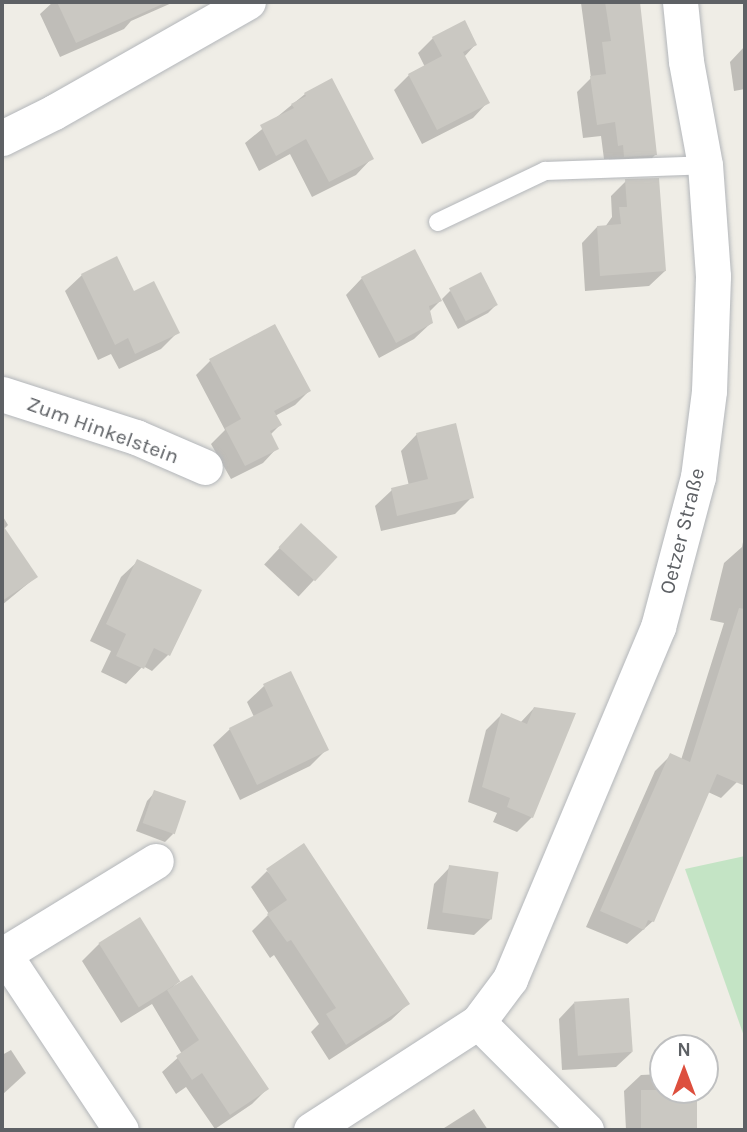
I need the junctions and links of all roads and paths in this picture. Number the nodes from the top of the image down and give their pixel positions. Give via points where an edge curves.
1 (248, 2) edge
2 (680, 2) edge
3 (2, 138) edge
4 (705, 165) junction
5 (438, 222) dead end
6 (2, 394) edge
7 (205, 467) dead end
8 (156, 861) dead end
9 (3, 955) edge
10 (478, 1023) junction
11 (121, 1130) edge
12 (311, 1130) edge
13 (586, 1130) edge

1 - 3 street
2 - 4 street, Oetzer Straße
4 - 5 lane via 545,171
4 - 10 street, Oetzer Straße via 713,276 709,391 698,477 658,626 509,979
6 - 7 street, Zum Hinkelstein via 136,437
8 - 9 street
9 - 11 street
10 - 12 street
10 - 13 street

